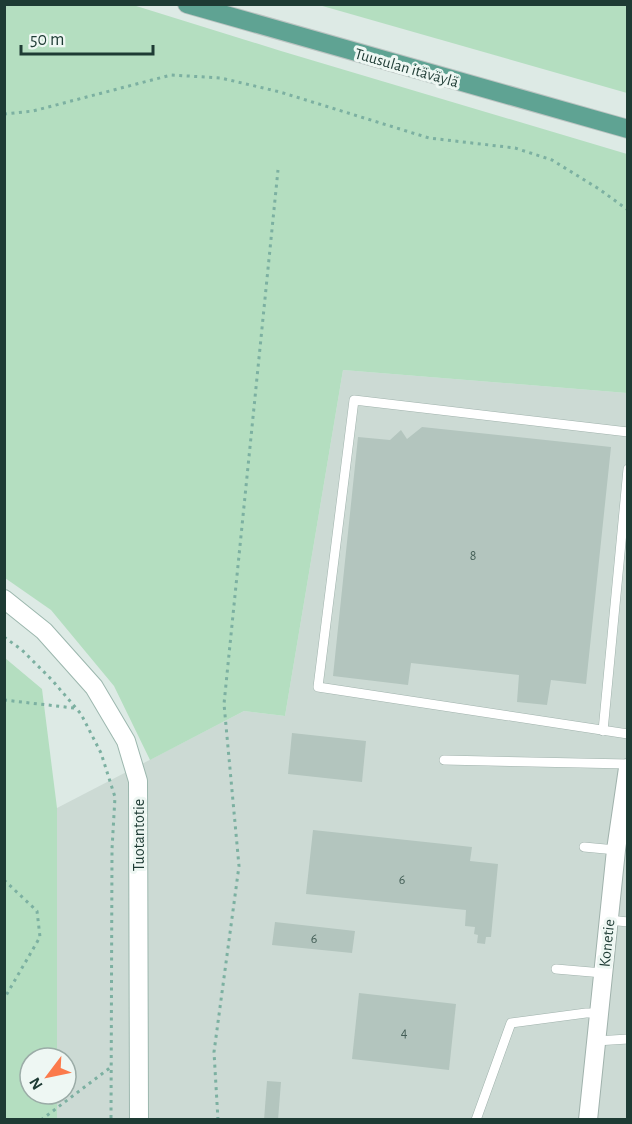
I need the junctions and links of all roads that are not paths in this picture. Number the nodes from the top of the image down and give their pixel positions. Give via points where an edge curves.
1 (187, 4) edge
2 (627, 129) edge
3 (627, 432) edge
4 (627, 470) edge
5 (4, 599) edge
6 (603, 731) junction
7 (627, 734) edge
8 (444, 760) dead end
9 (627, 766) edge
10 (584, 847) dead end
11 (616, 850) junction
12 (609, 920) junction
13 (627, 922) edge
14 (556, 969) dead end
15 (603, 973) junction
16 (599, 1013) junction
17 (627, 1039) edge
18 (596, 1041) junction
19 (139, 1119) edge
20 (476, 1119) edge
21 (588, 1119) edge

1 - 2 main road, Tuusulan itäväylä
3 - 6 lane via 354,400 318,687
4 - 6 lane
5 - 19 street, Tuotantotie via 44,631 94,687 126,741 138,781
6 - 7 lane
8 - 9 lane
9 - 11 street, Konetie
10 - 11 lane
11 - 12 street, Konetie
12 - 13 lane
12 - 15 street, Konetie
14 - 15 lane
15 - 16 street, Konetie
16 - 18 street, Konetie
16 - 20 lane via 511,1023
17 - 18 lane
18 - 21 street, Konetie

